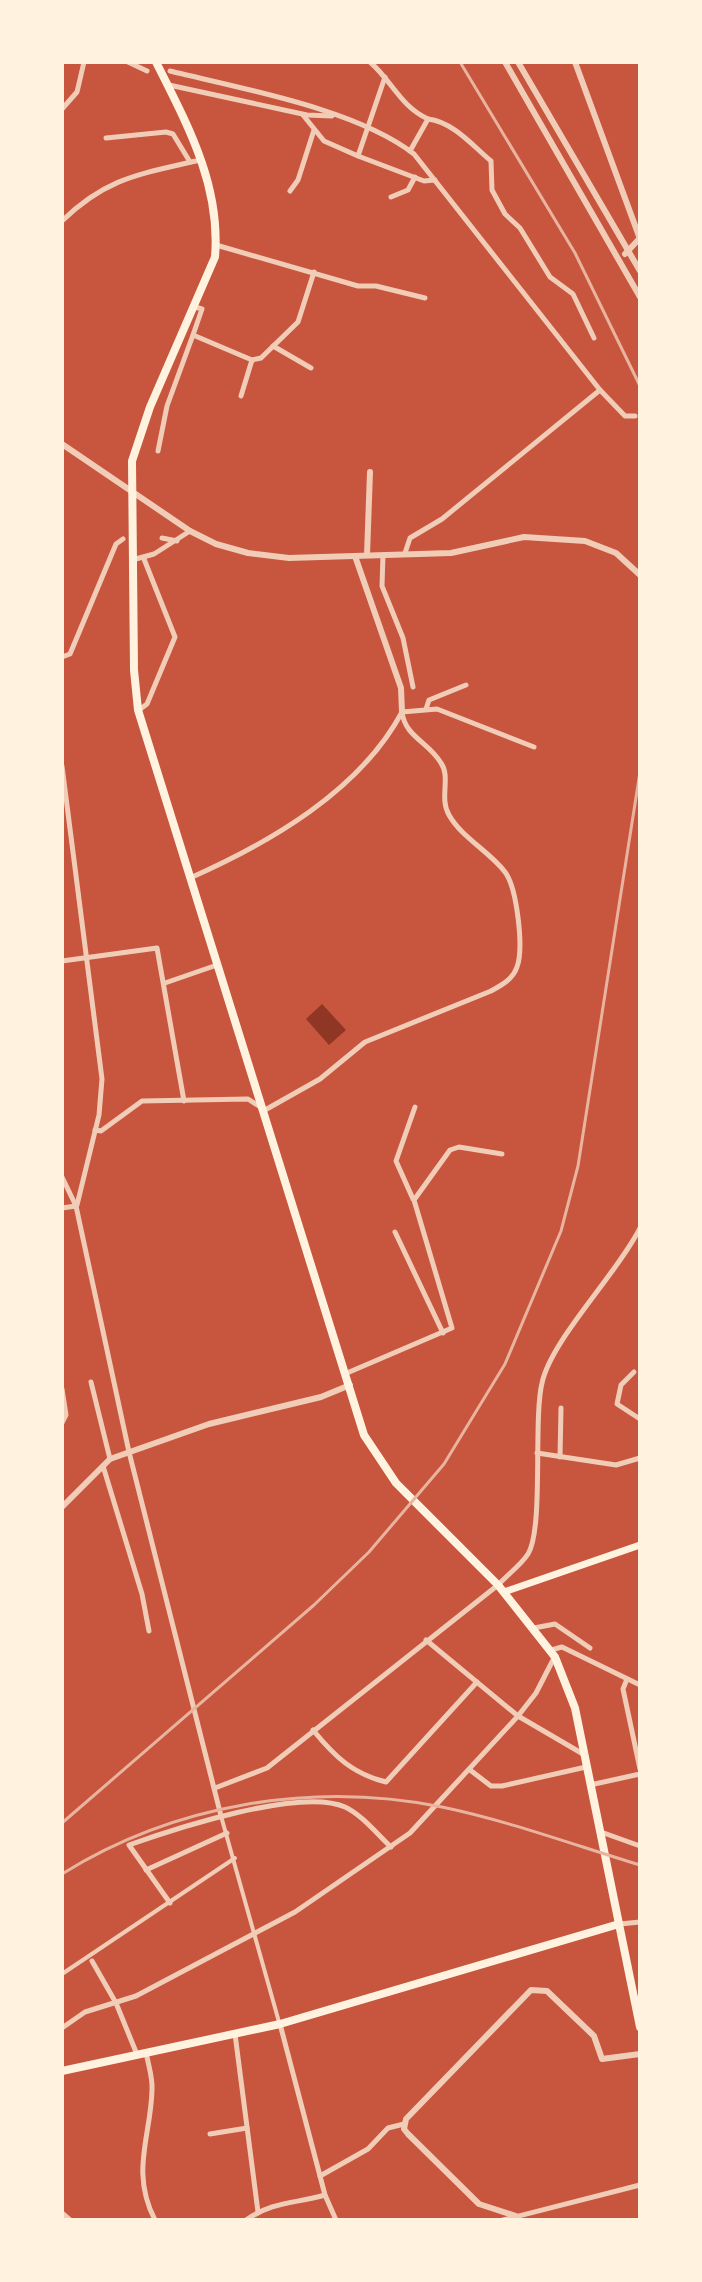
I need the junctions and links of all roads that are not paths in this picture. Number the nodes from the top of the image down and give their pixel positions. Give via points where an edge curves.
1 (84, 62) edge
2 (128, 62) edge
3 (156, 62) edge
4 (370, 62) edge
5 (505, 62) edge
6 (518, 62) edge
7 (575, 62) edge
8 (147, 71) dead end
9 (170, 71) dead end
10 (385, 77) junction
11 (167, 85) junction
12 (62, 109) edge
13 (302, 114) junction
14 (333, 116) junction
15 (428, 119) junction
16 (367, 128) junction
17 (314, 129) junction
18 (106, 138) dead end
19 (410, 151) junction
20 (358, 156) junction
21 (201, 159) junction
22 (190, 162) junction
23 (415, 177) junction
24 (435, 180) junction
25 (290, 191) dead end
26 (391, 197) dead end
27 (62, 221) edge
28 (640, 239) edge
29 (216, 245) junction
30 (628, 252) junction
31 (619, 258) junction
32 (640, 271) edge
33 (314, 272) junction
34 (640, 297) edge
35 (425, 298) dead end
36 (195, 307) junction
37 (193, 335) junction
38 (594, 338) dead end
39 (273, 346) junction
40 (252, 360) junction
41 (311, 368) dead end
42 (600, 390) junction
43 (241, 396) dead end
44 (635, 416) dead end
45 (62, 444) edge
46 (158, 451) dead end
47 (370, 472) dead end
48 (130, 490) junction
49 (190, 531) junction
50 (162, 538) dead end
51 (123, 539) dead end
52 (177, 541) junction
53 (405, 553) junction
54 (367, 555) junction
55 (383, 555) junction
56 (355, 556) junction
57 (144, 559) junction
58 (132, 560) junction
59 (640, 575) edge
60 (62, 657) edge
61 (466, 685) dead end
62 (413, 687) dead end
63 (426, 709) junction
64 (138, 710) junction
65 (402, 712) junction
66 (534, 747) dead end
67 (62, 766) edge
68 (190, 878) junction
69 (84, 958) junction
70 (62, 961) edge
71 (217, 965) junction
72 (164, 983) junction
73 (184, 1101) junction
74 (415, 1107) dead end
75 (265, 1110) junction
76 (95, 1130) junction
77 (502, 1154) dead end
78 (62, 1177) edge
79 (414, 1200) junction
80 (76, 1206) junction
81 (62, 1208) edge
82 (640, 1228) edge
83 (395, 1232) dead end
84 (443, 1333) junction
85 (634, 1372) dead end
86 (347, 1373) junction
87 (91, 1382) dead end
88 (350, 1385) junction
89 (62, 1389) edge
90 (561, 1408) dead end
91 (640, 1419) edge
92 (62, 1423) edge
93 (129, 1452) junction
94 (537, 1453) junction
95 (560, 1457) junction
96 (110, 1459) junction
97 (640, 1459) edge
98 (103, 1466) junction
99 (62, 1507) edge
100 (640, 1545) edge
101 (501, 1588) junction
102 (534, 1628) junction
103 (149, 1631) dead end
104 (426, 1640) junction
105 (590, 1648) dead end
106 (553, 1654) junction
107 (627, 1679) junction
108 (477, 1682) junction
109 (640, 1685) edge
110 (518, 1716) junction
111 (313, 1730) junction
112 (583, 1754) junction
113 (586, 1767) junction
114 (470, 1770) junction
115 (640, 1772) edge
116 (589, 1785) junction
117 (215, 1788) junction
118 (221, 1816) junction
119 (601, 1832) junction
120 (227, 1833) junction
121 (640, 1846) edge
122 (391, 1847) junction
123 (235, 1858) junction
124 (146, 1870) junction
125 (170, 1903) junction
126 (640, 1922) edge
127 (619, 1924) junction
128 (256, 1933) junction
129 (92, 1961) dead end
130 (62, 1974) edge
131 (116, 2003) junction
132 (280, 2024) junction
133 (640, 2027) edge
134 (62, 2028) edge
135 (235, 2034) junction
136 (141, 2051) junction
137 (640, 2054) edge
138 (62, 2071) edge
139 (404, 2124) junction
140 (247, 2128) junction
141 (210, 2134) dead end
142 (320, 2176) junction
143 (640, 2185) edge
144 (325, 2195) junction
145 (258, 2212) junction
146 (62, 2213) edge
147 (516, 2216) junction
148 (70, 2220) edge
149 (155, 2220) edge
150 (246, 2220) edge
151 (336, 2220) edge
152 (503, 2220) edge

1 - 12 street via 77,92
2 - 8 street
3 - 11 main road
4 - 10 street
5 - 31 street
6 - 30 street
7 - 28 street
9 - 14 street via 316,107
10 - 15 street via 398,99
10 - 16 street
11 - 13 street
11 - 21 main road
13 - 14 street
13 - 17 street
14 - 16 street
15 - 19 street
15 - 38 street via 452,128 491,161 492,190 505,214 520,228 550,277 573,294
16 - 19 street
16 - 20 street
17 - 20 street via 338,150
17 - 25 street
18 - 22 street via 173,134
19 - 24 street
20 - 23 street
21 - 22 street
21 - 29 main road via 216,204
22 - 27 street via 108,184
23 - 24 street
23 - 26 street via 408,190
24 - 42 street
28 - 30 street
29 - 33 street
29 - 36 main road
30 - 31 street
30 - 32 street
31 - 34 street
33 - 35 street
33 - 39 street via 298,322
36 - 37 street via 202,309
36 - 48 main road via 150,407 132,461
37 - 40 street
37 - 46 street via 167,406
39 - 40 street
39 - 41 street
40 - 43 street
42 - 44 street via 625,416
42 - 53 street via 442,519 410,538
45 - 48 street
47 - 54 street
48 - 49 street
48 - 58 main road
49 - 52 street
49 - 56 street via 248,553
50 - 52 street
51 - 60 street via 116,544 70,654
52 - 57 street
53 - 55 street
53 - 59 street via 451,553 524,537 585,541 616,553
54 - 55 street
54 - 56 street
55 - 62 street via 382,586 403,638
56 - 65 street via 401,688
57 - 58 street
57 - 64 street via 175,637 147,704
58 - 64 main road
61 - 63 street via 429,700
63 - 65 street
63 - 66 street
64 - 68 main road
65 - 68 street via 351,782 237,857
65 - 75 street via 404,727 445,769 442,800 452,821 506,873 519,931 517,969 491,991 365,1042 320,1079
67 - 69 street
68 - 71 main road
69 - 70 street
69 - 72 street via 157,948
69 - 76 street via 102,1079
71 - 72 street
71 - 75 main road
72 - 73 street
73 - 75 street via 248,1099
73 - 76 street via 142,1101 101,1131
74 - 79 street via 396,1161
75 - 86 main road
76 - 80 street
77 - 79 street via 450,1150
78 - 80 street
79 - 84 street via 452,1328
80 - 81 street
80 - 93 street
82 - 94 street via 550,1360 541,1383
83 - 84 street
84 - 86 street
85 - 91 street via 621,1385 617,1404
86 - 88 main road
87 - 96 street
88 - 93 street
88 - 101 main road via 364,1435 380,1462
89 - 92 street
90 - 95 street
93 - 96 street
93 - 117 street
94 - 95 street
94 - 101 street via 530,1547
95 - 97 street via 616,1465
96 - 98 street
98 - 99 street
98 - 103 street
100 - 101 main road
101 - 102 main road
101 - 104 street
102 - 105 street via 555,1624
102 - 106 main road
104 - 108 street
104 - 111 street
106 - 107 street via 562,1647
106 - 110 street via 536,1693
106 - 112 main road via 575,1708
107 - 109 street
107 - 115 street via 623,1689
108 - 110 street
108 - 111 street via 386,1782 363,1776 336,1758
110 - 112 street
110 - 114 street
111 - 117 street via 267,1768
112 - 113 main road
113 - 114 street via 502,1786 491,1786
113 - 116 main road
114 - 122 street via 439,1806
115 - 116 street
116 - 119 main road
117 - 118 street
118 - 120 street
118 - 122 street via 306,1803 340,1805
118 - 124 street via 129,1845
119 - 121 street
119 - 127 main road
120 - 123 street
120 - 124 street
122 - 128 street
123 - 125 street
123 - 128 street
124 - 125 street
125 - 130 street
126 - 127 street
127 - 132 main road
127 - 133 main road
128 - 131 street
128 - 132 street
129 - 131 street
131 - 134 street via 85,2012
131 - 136 street
132 - 135 main road
132 - 142 street
135 - 136 main road
135 - 140 street
136 - 138 main road
136 - 149 street via 153,2089 143,2163
137 - 139 street via 602,2059 594,2036 547,1991 531,1990
139 - 142 street via 388,2128 355,2158
139 - 147 street via 479,2204
140 - 141 street
140 - 145 street
142 - 144 street
143 - 147 street
144 - 145 street
144 - 151 street
145 - 150 street
146 - 148 street
147 - 152 street

